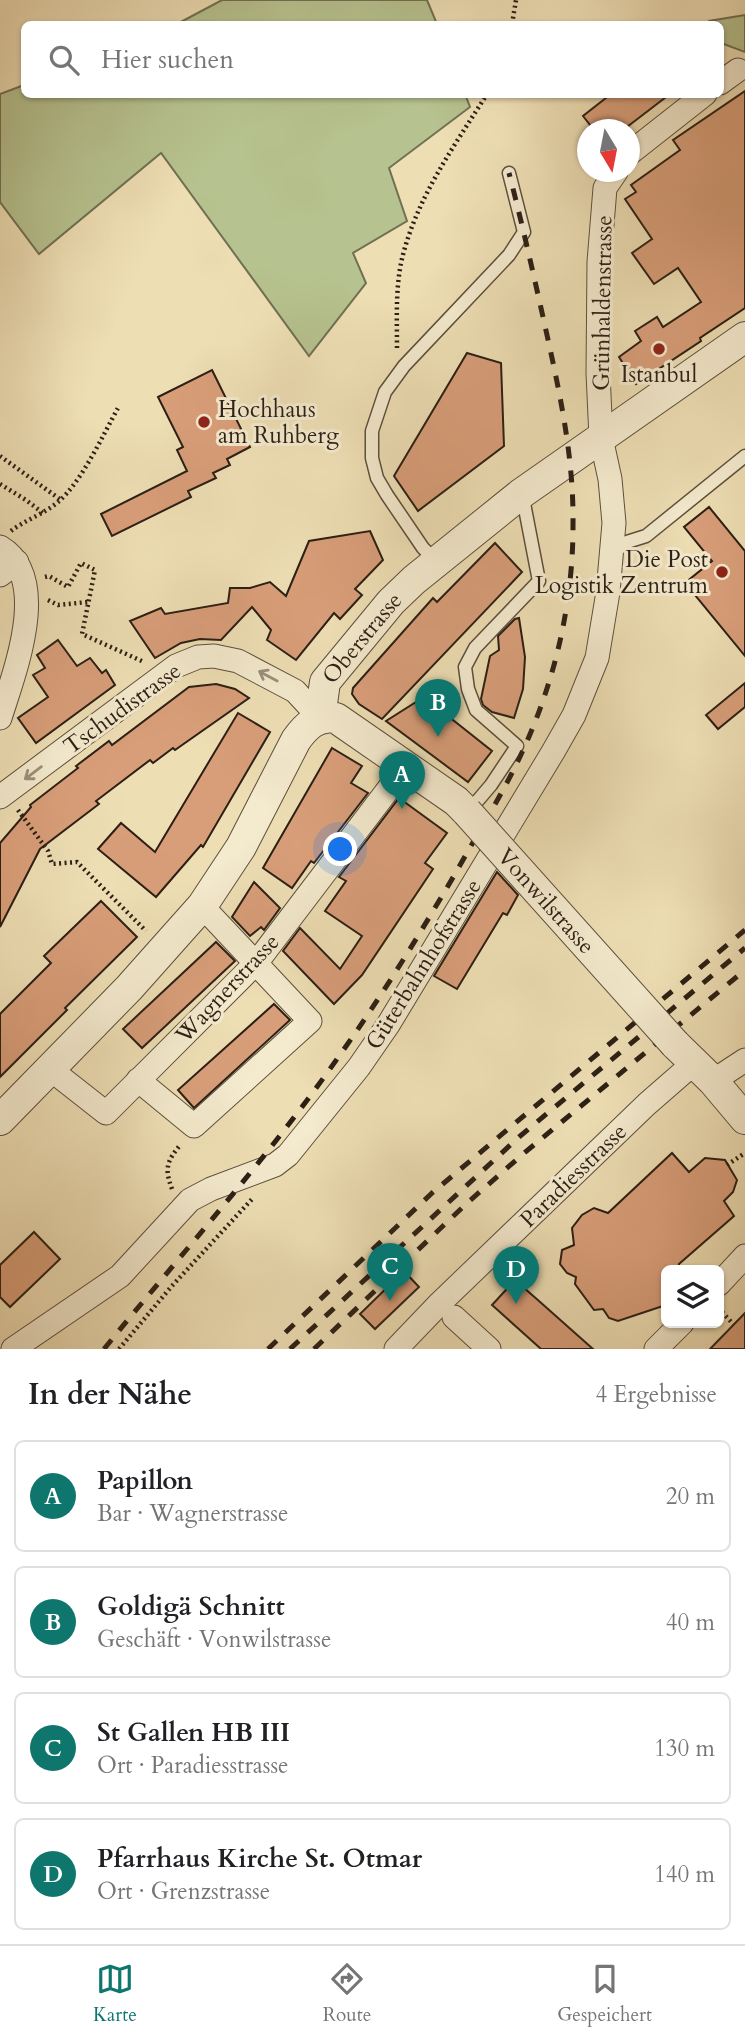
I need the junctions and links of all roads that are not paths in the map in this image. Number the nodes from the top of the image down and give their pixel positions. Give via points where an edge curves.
1 (700, 98) edge
2 (640, 144) edge
3 (509, 173) dead end
4 (610, 182) edge
5 (745, 337) edge
6 (601, 438) junction
7 (745, 456) edge
8 (522, 493) junction
9 (611, 547) junction
10 (5, 558) edge
11 (436, 561) junction
12 (0, 718) edge
13 (320, 718) junction
14 (406, 765) junction
15 (8, 802) edge
16 (467, 812) junction
17 (202, 906) junction
18 (257, 962) junction
19 (745, 1060) edge
20 (694, 1063) junction
21 (50, 1069) junction
22 (138, 1080) junction
23 (745, 1119) edge
24 (0, 1120) edge
25 (745, 1256) edge
26 (724, 1279) edge
27 (454, 1317) dead end
28 (676, 1328) edge
29 (13, 1349) edge
30 (396, 1349) edge
31 (489, 1349) edge
32 (656, 1349) edge

1 - 2 street
3 - 11 lane via 524,232 509,255 404,366 385,391 372,431 377,478
4 - 6 street, Grünhaldenstrasse via 605,188 600,262
5 - 6 street, Oberstrasse
6 - 8 street, Oberstrasse
6 - 9 street, Güterbahnhofstrasse via 613,502
7 - 9 lane via 646,536
8 - 11 street, Oberstrasse
8 - 16 lane via 539,581 475,648 465,667 476,709 517,746
9 - 29 street, Güterbahnhofstrasse via 597,658 574,715 359,1067 288,1155 190,1200 114,1280
10 - 12 street via 23,573 27,611
11 - 13 street, Oberstrasse via 391,602 325,682
13 - 14 street, Vonwilstrasse via 336,718
13 -> 15 street, Tschudistrasse via 295,691 238,661 198,657 176,666
13 - 17 street via 305,727 296,740 242,848
14 - 16 street, Vonwilstrasse
14 - 18 street, Wagnerstrasse
16 - 20 street, Vonwilstrasse, bridge
17 - 18 street
17 - 21 street
18 - 22 street, Wagnerstrasse
18 - 22 street via 310,1021 194,1126
19 - 20 street, Paradiesstrasse
20 - 23 street, Vonwilstrasse
20 - 30 street, Paradiesstrasse
21 - 22 street, Wagnerstrasse via 106,1113
21 - 24 street
25 - 26 street
27 - 31 street
28 - 32 street

